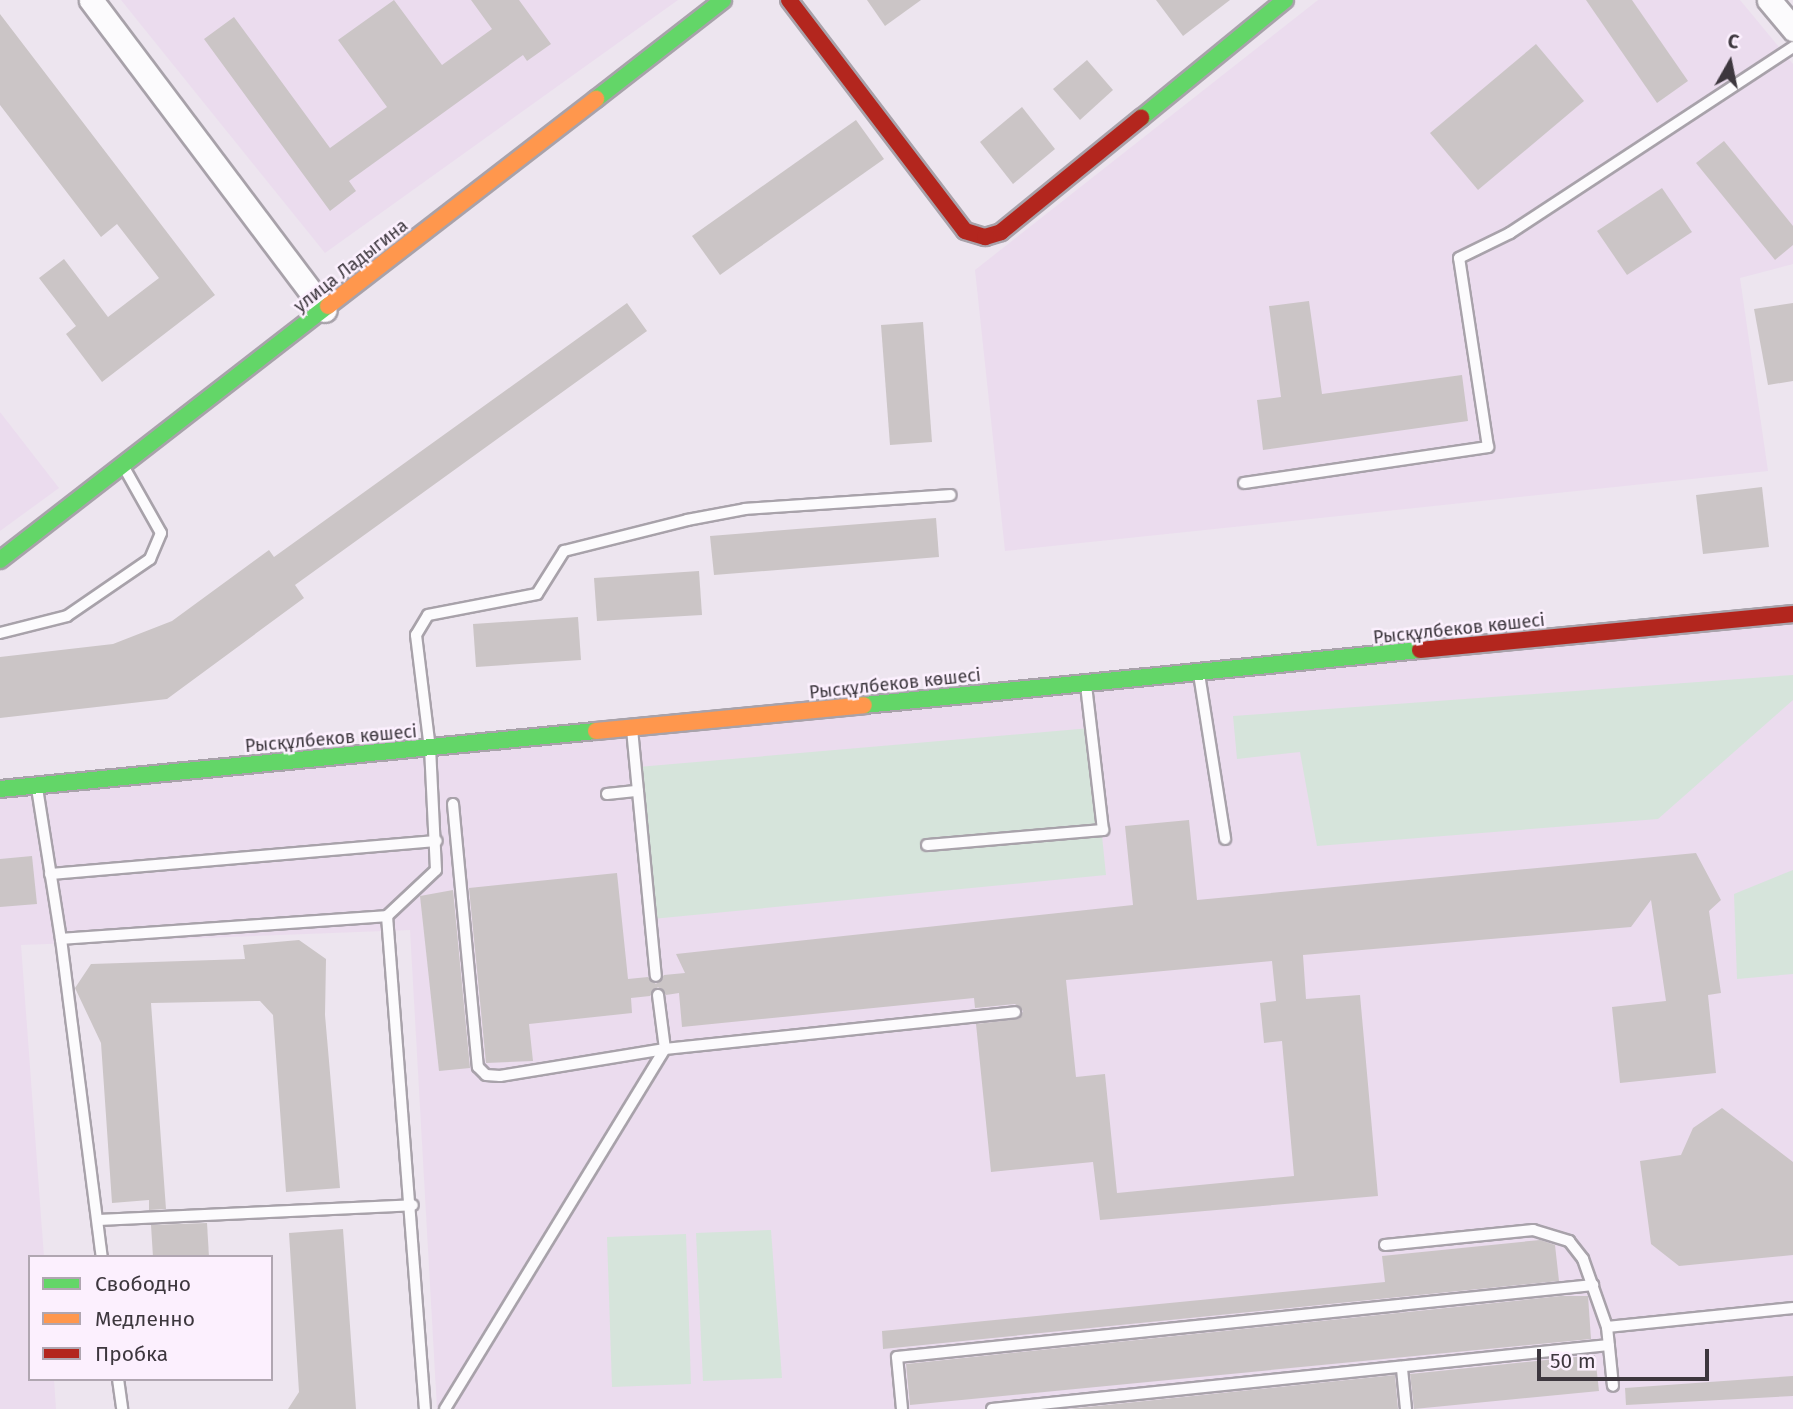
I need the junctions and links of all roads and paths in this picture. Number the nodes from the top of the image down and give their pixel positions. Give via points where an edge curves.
1 (91, 0) edge
2 (723, 0) edge
3 (789, 0) edge
4 (1285, 0) edge
5 (1769, 0) edge
6 (1793, 29) edge
7 (1793, 47) edge
8 (325, 310) junction
9 (121, 464) junction
10 (1244, 482) dead end
11 (951, 495) dead end
12 (0, 560) edge
13 (1793, 614) edge
14 (0, 633) edge
15 (1199, 674) junction
16 (1086, 685) junction
17 (632, 729) junction
18 (430, 749) junction
19 (37, 785) junction
20 (0, 789) edge
21 (638, 791) junction
22 (607, 794) dead end
23 (453, 804) dead end
24 (1225, 839) dead end
25 (437, 841) junction
26 (927, 845) dead end
27 (50, 874) junction
28 (387, 916) junction
29 (61, 940) junction
30 (656, 976) dead end
31 (659, 995) dead end
32 (1015, 1012) dead end
33 (665, 1049) junction
34 (413, 1205) junction
35 (98, 1220) junction
36 (1385, 1245) dead end
37 (102, 1255) edge
38 (1593, 1285) junction
39 (1793, 1308) edge
40 (1607, 1327) junction
41 (1609, 1345) junction
42 (1402, 1369) junction
43 (118, 1381) edge
44 (1612, 1386) dead end
45 (122, 1409) edge
46 (425, 1409) edge
47 (445, 1409) edge
48 (902, 1409) edge
49 (992, 1409) edge
50 (1406, 1409) edge

1 - 8 street
2 - 8 street, улица Ладыгина
3 - 4 street via 965,231 985,237 1001,232
5 - 6 street
7 - 10 lane via 1510,233 1458,258 1488,447
8 - 9 street, улица Ладыгина
9 - 12 street, улица Ладыгина
9 - 14 lane via 141,490 162,533 150,559 66,616
11 - 18 lane via 745,509 687,520 564,551 537,594 428,615 416,635
13 - 15 street, Рысқұлбеков көшесі
15 - 16 street, Рысқұлбеков көшесі
15 - 24 lane
16 - 17 street, Рысқұлбеков көшесі
16 - 26 lane via 1103,830
17 - 18 street, Рысқұлбеков көшесі
17 - 21 lane
18 - 19 street, Рысқұлбеков көшесі
18 - 25 lane
19 - 20 street, Рысқұлбеков көшесі
19 - 27 lane
21 - 22 lane
21 - 30 lane
23 - 33 lane via 478,1067 486,1075 500,1076
25 - 27 lane
25 - 28 lane via 436,870
27 - 29 lane
28 - 29 lane
28 - 34 lane
29 - 35 lane
31 - 33 lane
32 - 33 lane
33 - 47 lane
34 - 35 lane
34 - 46 lane
35 - 37 lane
36 - 38 lane via 1533,1230 1555,1232 1583,1259
38 - 40 lane
38 - 48 lane via 897,1357
39 - 40 lane
40 - 41 lane
41 - 42 lane
41 - 44 lane
42 - 49 lane
42 - 50 lane
43 - 45 lane

